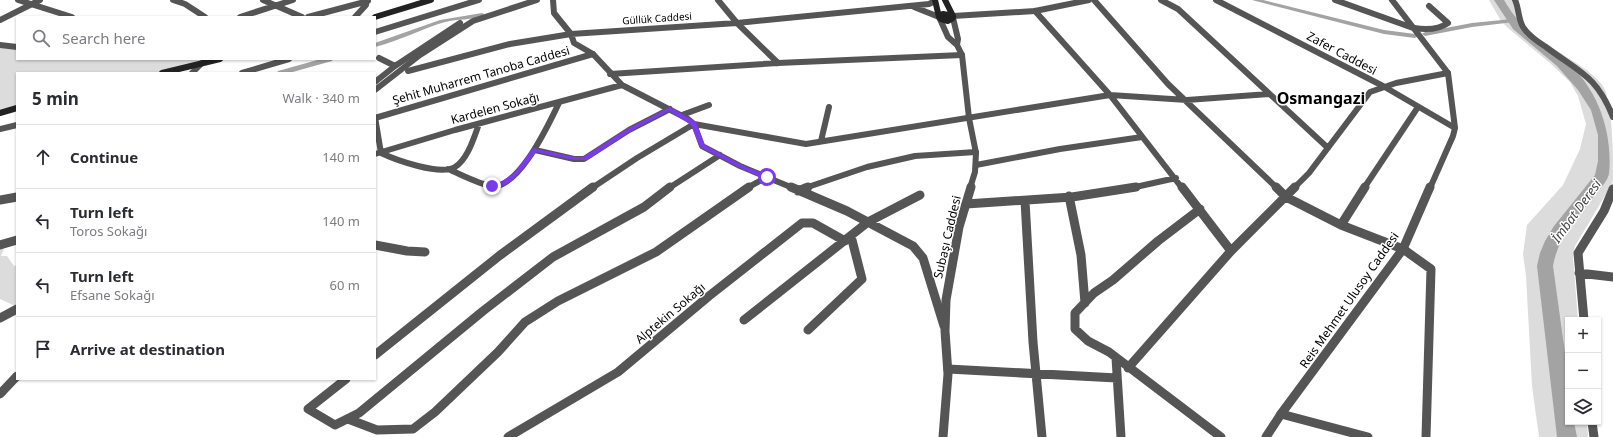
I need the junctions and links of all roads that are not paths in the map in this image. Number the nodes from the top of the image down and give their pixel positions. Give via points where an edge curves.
1 (18, 0) edge
2 (40, 0) edge
3 (173, 0) edge
4 (262, 0) edge
5 (293, 0) edge
6 (431, 0) edge
7 (479, 0) edge
8 (537, 0) edge
9 (554, 0) edge
10 (718, 0) edge
11 (945, 0) edge
12 (1089, 0) edge
13 (1094, 0) edge
14 (1161, 0) edge
15 (1216, 0) edge
16 (1335, 0) edge
17 (1392, 0) edge
18 (1515, 0) edge
19 (368, 1) edge
20 (935, 1) edge
21 (31, 4) junction
22 (277, 6) junction
23 (911, 6) junction
24 (1429, 6) dead end
25 (1035, 11) junction
26 (940, 14) junction
27 (69, 16) edge
28 (203, 16) edge
29 (243, 16) edge
30 (300, 16) edge
31 (312, 16) edge
32 (356, 16) edge
33 (376, 17) edge
34 (953, 17) junction
35 (0, 20) edge
36 (460, 22) dead end
37 (737, 23) junction
38 (1414, 28) junction
39 (376, 32) edge
40 (570, 34) junction
41 (0, 45) edge
42 (957, 45) junction
43 (16, 46) edge
44 (593, 54) junction
45 (962, 55) junction
46 (379, 58) dead end
47 (216, 60) edge
48 (286, 60) edge
49 (202, 63) junction
50 (778, 63) junction
51 (395, 66) junction
52 (256, 71) edge
53 (408, 71) dead end
54 (166, 72) edge
55 (193, 72) edge
56 (1448, 73) junction
57 (610, 74) junction
58 (376, 81) edge
59 (622, 85) junction
60 (1383, 86) junction
61 (376, 89) edge
62 (1268, 94) junction
63 (1110, 95) junction
64 (1186, 100) junction
65 (560, 103) junction
66 (709, 105) dead end
67 (829, 107) dead end
68 (1418, 107) junction
69 (16, 108) edge
70 (670, 109) junction
71 (0, 113) edge
72 (682, 115) junction
73 (1613, 117) edge
74 (376, 118) edge
75 (969, 118) junction
76 (479, 124) junction
77 (694, 124) junction
78 (16, 125) edge
79 (1455, 128) junction
80 (0, 129) edge
81 (376, 130) edge
82 (1142, 137) junction
83 (821, 141) junction
84 (1328, 148) junction
85 (535, 150) junction
86 (976, 152) junction
87 (378, 154) edge
88 (720, 155) junction
89 (976, 165) junction
90 (448, 169) junction
91 (767, 177) junction
92 (1176, 178) junction
93 (1613, 189) edge
94 (798, 191) junction
95 (920, 195) dead end
96 (1069, 196) junction
97 (1286, 197) junction
98 (16, 198) edge
99 (0, 200) edge
100 (1025, 201) junction
101 (966, 204) junction
102 (1200, 209) junction
103 (868, 222) junction
104 (1341, 225) junction
105 (848, 238) junction
106 (16, 240) edge
107 (0, 245) edge
108 (376, 245) edge
109 (1403, 249) junction
110 (1231, 251) junction
111 (424, 252) dead end
112 (1579, 273) junction
113 (1613, 277) edge
114 (1085, 303) junction
115 (16, 310) edge
116 (1584, 317) edge
117 (0, 318) edge
118 (744, 320) dead end
119 (808, 330) dead end
120 (945, 331) junction
121 (376, 354) edge
122 (1116, 358) junction
123 (1128, 368) junction
124 (948, 369) junction
125 (1037, 374) junction
126 (16, 377) edge
127 (1117, 378) junction
128 (345, 380) edge
129 (0, 394) edge
130 (1281, 414) junction
131 (348, 419) junction
132 (1592, 425) edge
133 (508, 437) edge
134 (943, 437) edge
135 (1042, 437) edge
136 (1121, 437) edge
137 (1221, 437) edge
138 (1266, 437) edge
139 (1368, 437) edge
140 (1426, 437) edge
141 (1594, 437) edge

1 - 21 street
2 - 21 street
3 - 28 street via 185,4
4 - 22 street
5 - 22 street
6 - 33 main road
7 - 39 street
8 - 61 street via 473,20
9 - 40 street via 554,13
10 - 37 street
11 - 34 main road
12 - 25 street
13 - 64 street via 1168,84
14 - 62 street via 1178,9
15 - 60 street, Zafer Caddesi
16 - 38 street
17 - 38 street, Reis Mehmet Ulusoy Caddesi
18 - 73 street via 1523,28 1546,48 1574,65 1597,84 1609,103
19 - 31 street
19 - 32 street
20 - 23 street, Güllük Caddesi
20 - 26 main road
21 - 27 street
21 - 35 street
22 - 29 street
22 - 30 street
23 - 26 street, Güllük Caddesi
23 - 37 street, Güllük Caddesi
24 - 38 street via 1448,23 1438,28
25 - 34 street
25 - 63 street
26 - 34 main road
26 - 42 street, Subaşı Caddesi via 948,37
34 - 42 street, Subaşı Caddesi
36 - 51 street
37 - 40 street, Güllük Caddesi
37 - 50 street
38 - 56 street, Reis Mehmet Ulusoy Caddesi
40 - 44 street via 574,43
40 - 53 street, Güllük Caddesi via 510,44
41 - 43 street
42 - 45 street, Subaşı Caddesi
44 - 57 street
44 - 74 street, Şehit Muharrem Tanoba Caddesi
45 - 50 street
45 - 75 street, Subaşı Caddesi
46 - 51 street
47 - 49 main road
48 - 52 street
49 - 54 main road
49 - 55 street
50 - 57 street
51 - 58 street
56 - 60 street
56 - 79 street, Reis Mehmet Ulusoy Caddesi
57 - 59 street
59 - 65 street, Kardelen Sokağı
59 - 70 street
60 - 68 street, Zafer Caddesi
60 - 84 street via 1370,92
62 - 64 street
62 - 84 street
63 - 64 street
63 - 75 street
63 - 82 street
64 - 97 street
65 - 76 street, Kardelen Sokağı
65 - 85 street
66 - 72 street
67 - 83 street
68 - 79 street, Zafer Caddesi
68 - 104 street
69 - 71 main road
70 - 72 street
70 - 85 street via 629,130 584,159
72 - 77 street
75 - 83 street
75 - 86 street, Subaşı Caddesi
76 - 87 street, Kardelen Sokağı
76 - 90 street via 460,162
77 - 83 street via 806,144
77 - 88 street via 702,146
77 - 121 street via 630,162 548,220
78 - 80 street
79 - 109 street, Reis Mehmet Ulusoy Caddesi via 1450,146
81 - 87 street
82 - 89 street via 1060,148
82 - 92 street
84 - 97 street
85 - 90 street via 517,173 496,187
86 - 89 street, Subaşı Caddesi
86 - 94 street via 915,156 867,168
87 - 90 street via 408,164
88 - 91 street
88 - 131 street via 644,207 553,257 483,310 359,413
89 - 101 street, Subaşı Caddesi
91 - 94 street
91 - 131 street via 656,252 558,301 525,322 464,385 413,429 377,430
92 - 96 street via 1141,186
92 - 102 street
93 - 112 street via 1604,211 1578,253
94 - 103 street
95 - 103 street
96 - 100 street
96 - 114 street via 1081,255
97 - 104 street
97 - 110 street
98 - 99 street
100 - 101 street
100 - 125 street
101 - 120 street, Subaşı Caddesi via 948,280
102 - 110 street
102 - 114 street via 1094,293
103 - 105 street
103 - 120 street via 914,246 923,258
104 - 109 street
105 - 118 street
105 - 119 street via 862,279
105 - 133 street, Alptekin Sokağı via 813,223 802,223 618,372
106 - 107 street
108 - 111 street
109 - 130 street, Reis Mehmet Ulusoy Caddesi
109 - 140 street via 1431,269 1432,275
110 - 123 street
112 - 113 street
112 - 116 street
114 - 122 street via 1075,313 1075,329 1088,341
115 - 117 street
120 - 124 street, Subaşı Caddesi
122 - 123 street
122 - 127 street
123 - 137 street
124 - 125 street
124 - 134 street, Subaşı Caddesi
125 - 127 street
125 - 135 street
126 - 129 street
127 - 136 street
128 - 131 street via 308,409 335,425
130 - 138 street, Reis Mehmet Ulusoy Caddesi
130 - 139 street
132 - 141 street

